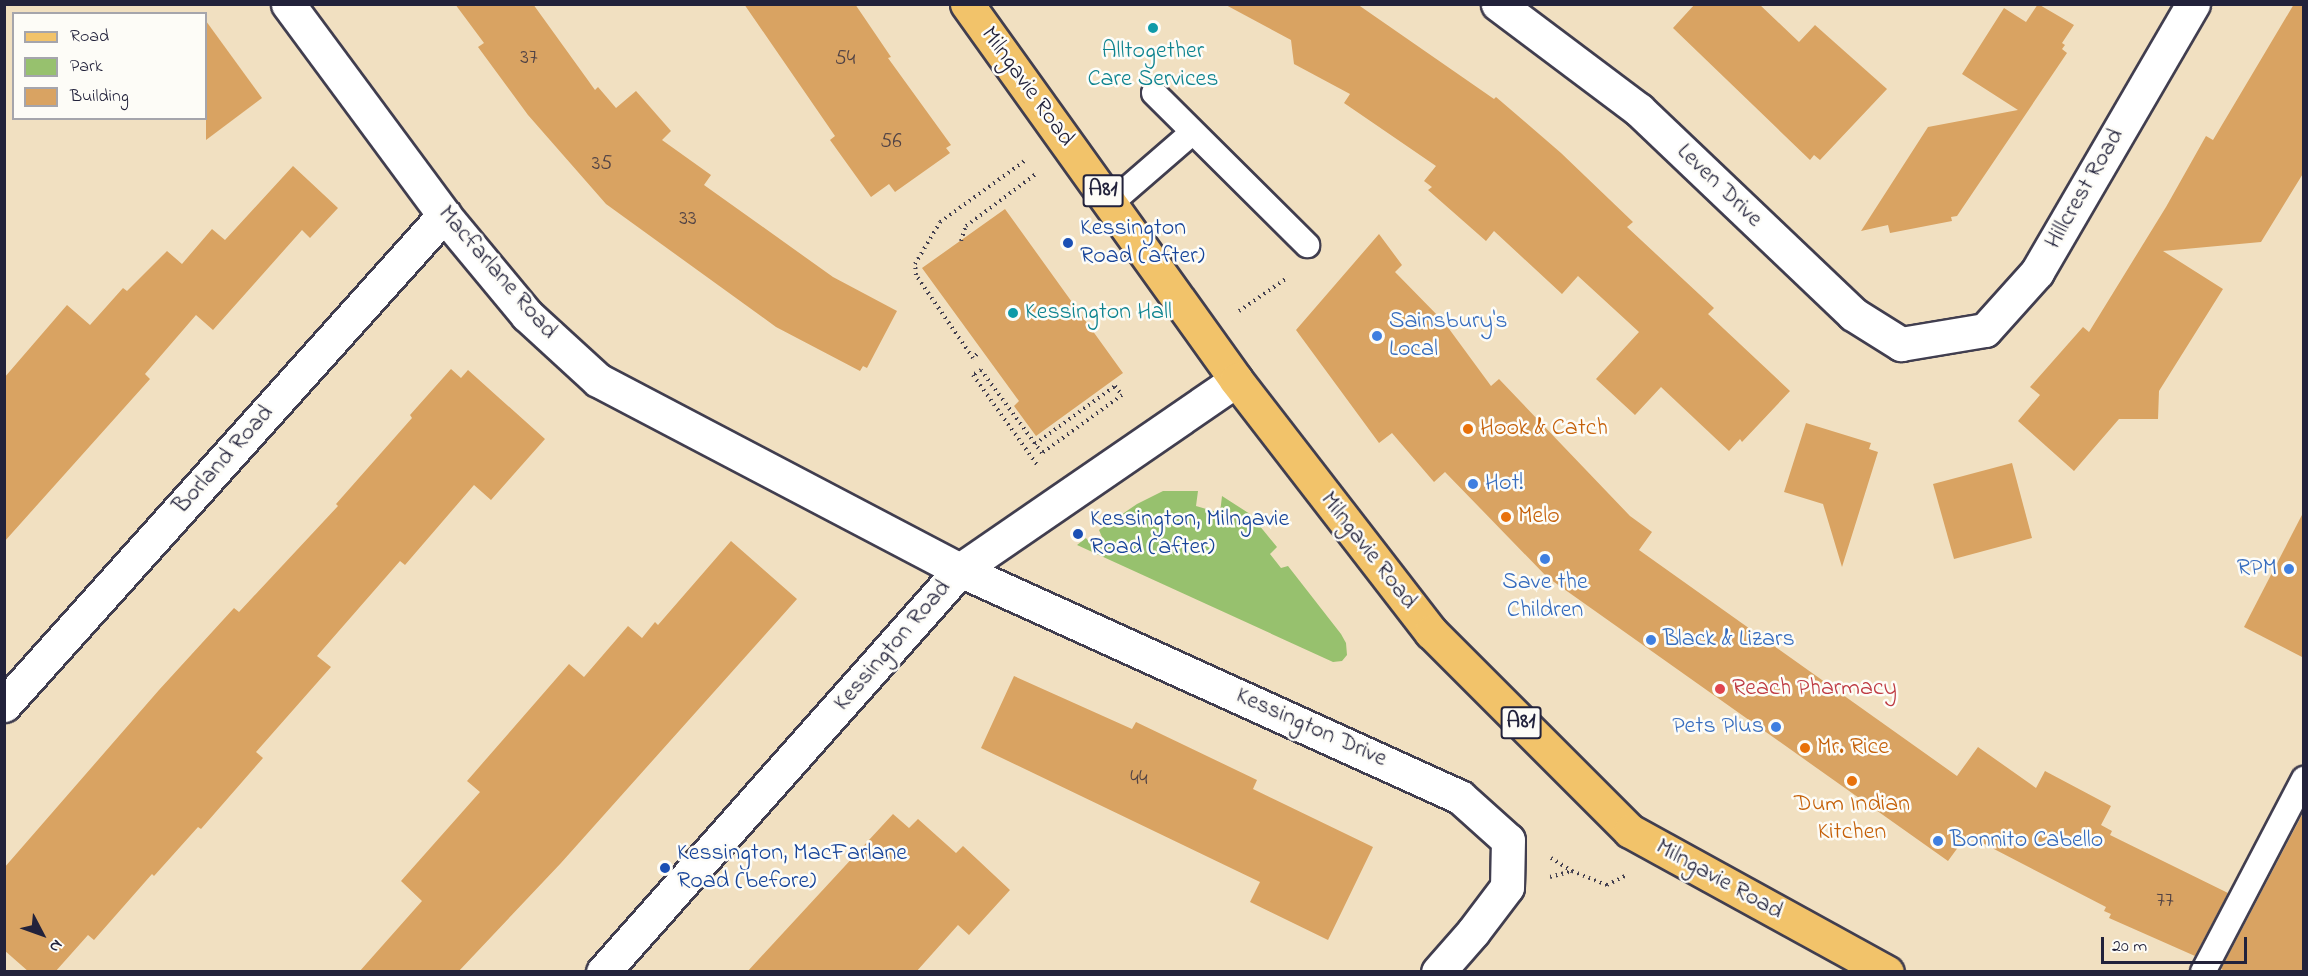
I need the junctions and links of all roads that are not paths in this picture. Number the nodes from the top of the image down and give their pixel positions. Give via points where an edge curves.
1 (288, 4) edge
2 (967, 4) edge
3 (1498, 4) edge
4 (2193, 4) edge
5 (1154, 93) dead end
6 (1193, 132) junction
7 (1111, 203) junction
8 (444, 215) junction
9 (1307, 245) dead end
10 (1945, 338) joint
11 (1236, 380) junction
12 (960, 570) junction
13 (4, 705) edge
14 (2304, 779) edge
15 (603, 972) edge
16 (1438, 972) edge
17 (1887, 972) edge
18 (2203, 972) edge

1 - 8 street, Macfarlane Road
2 - 7 main road, Milngavie Road / A81
3 - 10 street, Leven Drive via 1639,110 1853,314 1901,344
4 - 10 street, Hillcrest Road via 2037,272 1985,330
5 - 6 lane
6 - 7 lane
6 - 9 lane
7 - 11 main road, Milngavie Road / A81
8 - 12 street, Macfarlane Road via 527,315 598,380
8 - 13 street, Borland Road
11 - 12 street, Kessington Road
11 - 17 main road, Milngavie Road / A81 via 1431,632 1630,831
12 - 15 street, Kessington Road
12 - 16 street, Kessington Drive via 1460,797 1508,840 1507,887
14 - 18 lane

